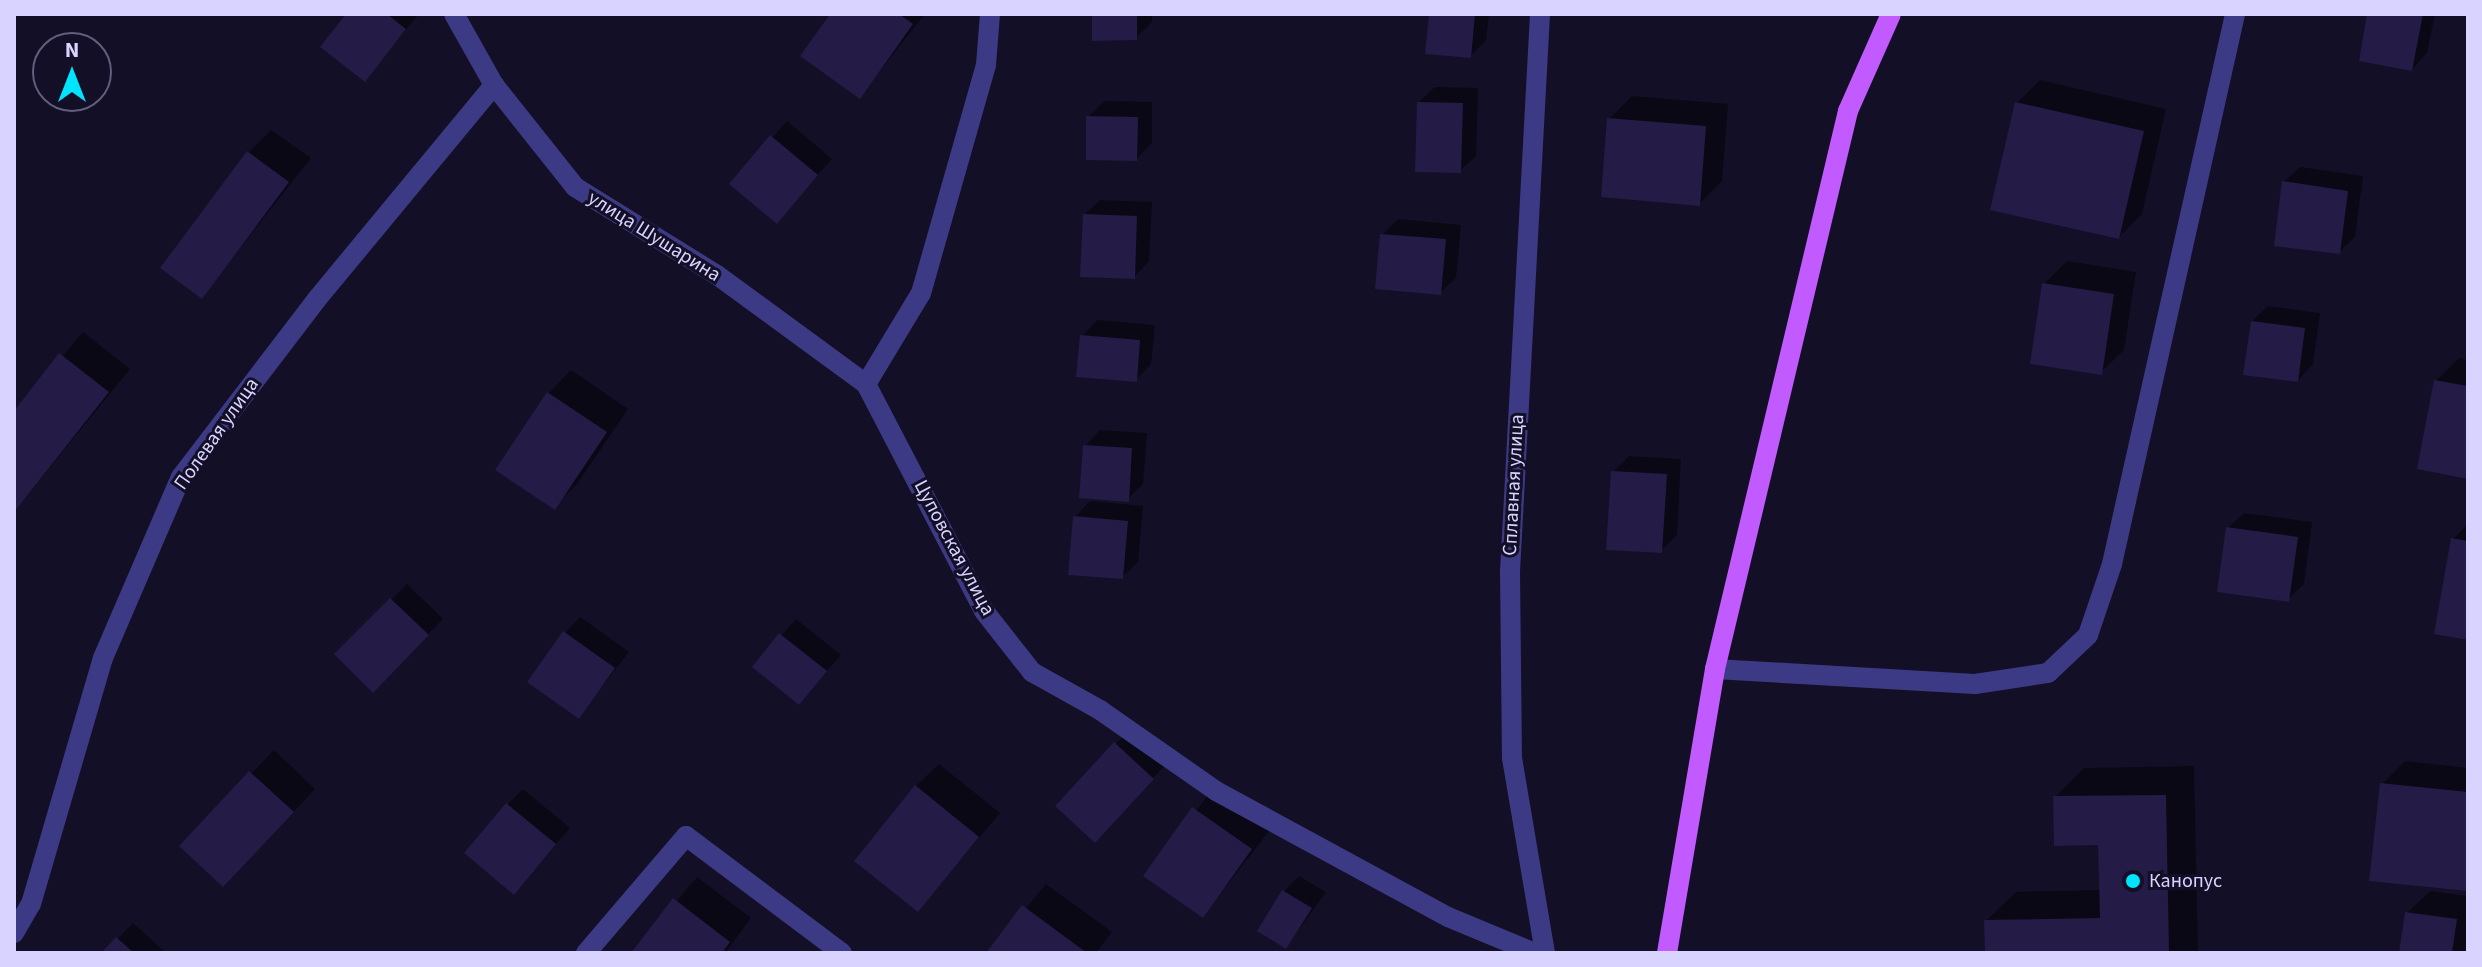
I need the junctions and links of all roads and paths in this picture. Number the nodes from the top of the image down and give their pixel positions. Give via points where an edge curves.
1 (454, 14) edge
2 (990, 14) edge
3 (1540, 14) edge
4 (1891, 14) edge
5 (2235, 14) edge
6 (494, 85) junction
7 (866, 384) junction
8 (1715, 669) junction
9 (14, 933) edge
10 (586, 953) edge
11 (842, 953) edge
12 (1535, 953) edge
13 (1545, 953) edge
14 (1667, 953) edge

1 - 6 street, улица Шушарина
2 - 7 street via 986,65 921,293
3 - 13 street, Сплавная улица via 1510,571 1512,758
4 - 8 main road via 1848,111
5 - 8 street via 2112,564 2088,635 2048,673 1975,684
6 - 7 street, улица Шушарина via 575,187 717,275
6 - 9 street, Полевая улица via 317,299 181,477 103,658 31,904
7 - 12 street, Цуповская улица via 984,611 1032,672 1100,710 1216,791 1448,917
8 - 14 main road
10 - 11 street via 686,836

